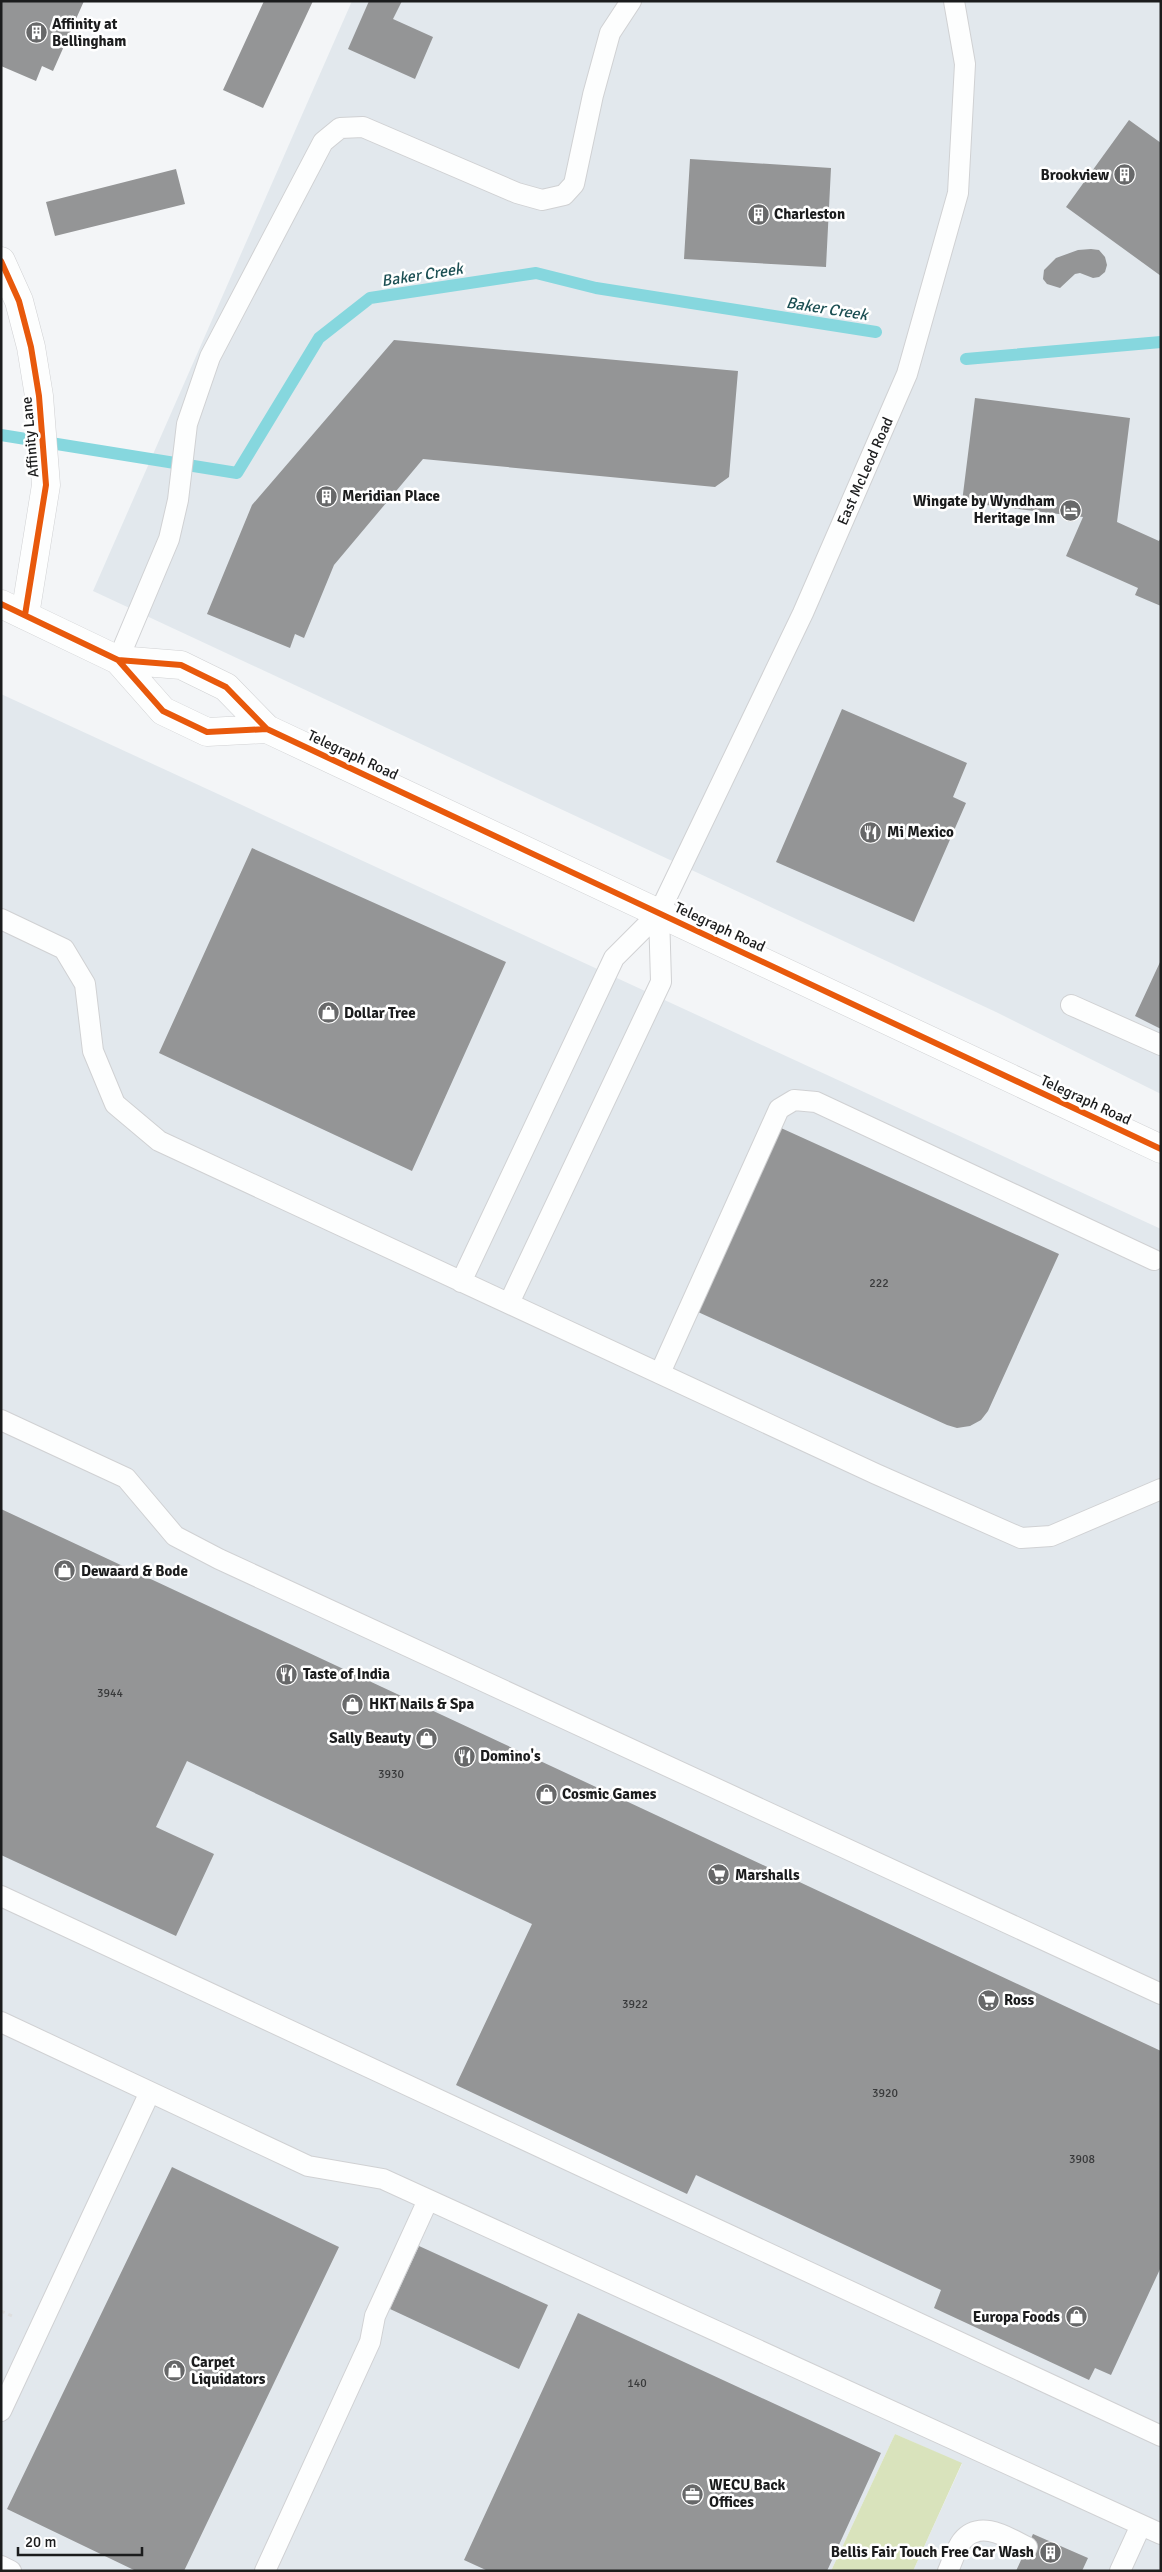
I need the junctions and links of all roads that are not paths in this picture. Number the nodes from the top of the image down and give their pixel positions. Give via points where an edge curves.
1 (632, 1) edge
2 (954, 1) edge
3 (1, 261) edge
4 (13, 610) edge
5 (118, 660) junction
6 (267, 729) junction
7 (659, 913) junction
8 (1, 919) edge
9 (1071, 1005) dead end
10 (1161, 1045) edge
11 (1161, 1149) edge
12 (1154, 1260) dead end
13 (461, 1282) junction
14 (508, 1304) junction
15 (660, 1373) junction
16 (1, 1420) edge
17 (1161, 1489) edge
18 (1, 1896) edge
19 (1161, 1994) edge
20 (1, 2022) edge
21 (150, 2092) junction
22 (428, 2200) junction
23 (1, 2411) edge
24 (1161, 2436) edge
25 (1141, 2525) junction
26 (1161, 2534) edge
27 (1027, 2547) dead end
28 (1, 2566) edge
29 (11, 2571) edge
30 (265, 2571) edge
31 (948, 2571) edge
32 (1120, 2571) edge

1 - 5 lane via 610,33 574,184 564,195 542,200 517,194 363,127 340,128 323,142 210,358 187,424 178,500 169,539
2 - 7 lane, East McLeod Road via 965,64 958,193 907,374 803,613
3 - 4 street, Affinity Lane via 25,318 40,396 46,485
4 - 5 street, Telegraph Road
5 - 6 street, Telegraph Road via 188,668 226,686
5 - 6 street, Telegraph Road via 163,711 207,732
6 - 7 street, Telegraph Road
7 - 11 street, Telegraph Road
7 - 13 lane via 614,958
7 - 14 lane via 662,982
8 - 13 lane via 64,948 85,984 93,1051 115,1104 159,1141
9 - 10 lane
12 - 15 lane via 816,1102 794,1100 779,1109
13 - 14 lane
14 - 15 lane
15 - 17 lane via 1021,1538 1051,1536
16 - 19 lane via 126,1478 175,1536 219,1559
18 - 24 lane
20 - 21 lane
21 - 22 lane via 308,2166 383,2179
21 - 23 lane
22 - 25 lane
22 - 30 lane via 375,2316 370,2342
25 - 26 lane
25 - 32 lane
27 - 31 lane via 992,2530 974,2531 961,2542
28 - 29 lane

